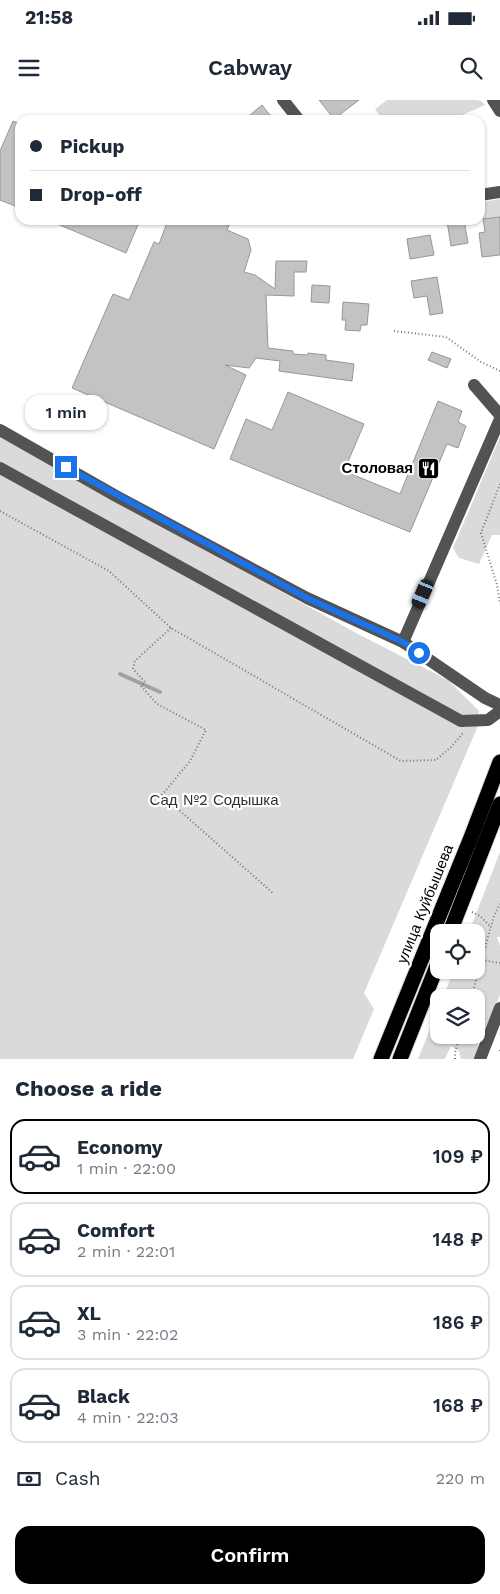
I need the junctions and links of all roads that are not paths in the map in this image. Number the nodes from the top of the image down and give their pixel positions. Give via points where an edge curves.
1 (283, 100) edge
2 (494, 100) edge
3 (500, 111) edge
4 (296, 115) edge
5 (500, 192) edge
6 (485, 194) edge
7 (474, 385) dead end
8 (500, 417) edge
9 (0, 430) edge
10 (0, 468) edge
11 (403, 642) junction
12 (500, 705) edge
13 (500, 711) edge
14 (500, 762) edge
15 (500, 804) edge
16 (453, 924) edge
17 (432, 979) edge
18 (500, 1008) edge
19 (381, 1059) edge
20 (400, 1059) edge
21 (480, 1059) edge

1 - 4 street
2 - 3 street
5 - 6 street
7 - 8 street
8 - 11 street
9 - 11 street via 307,598
10 - 13 street via 461,721 488,720
11 - 12 street via 484,698
14 - 19 highway, улица Куйбышева
15 - 16 highway
17 - 20 highway
18 - 21 street

